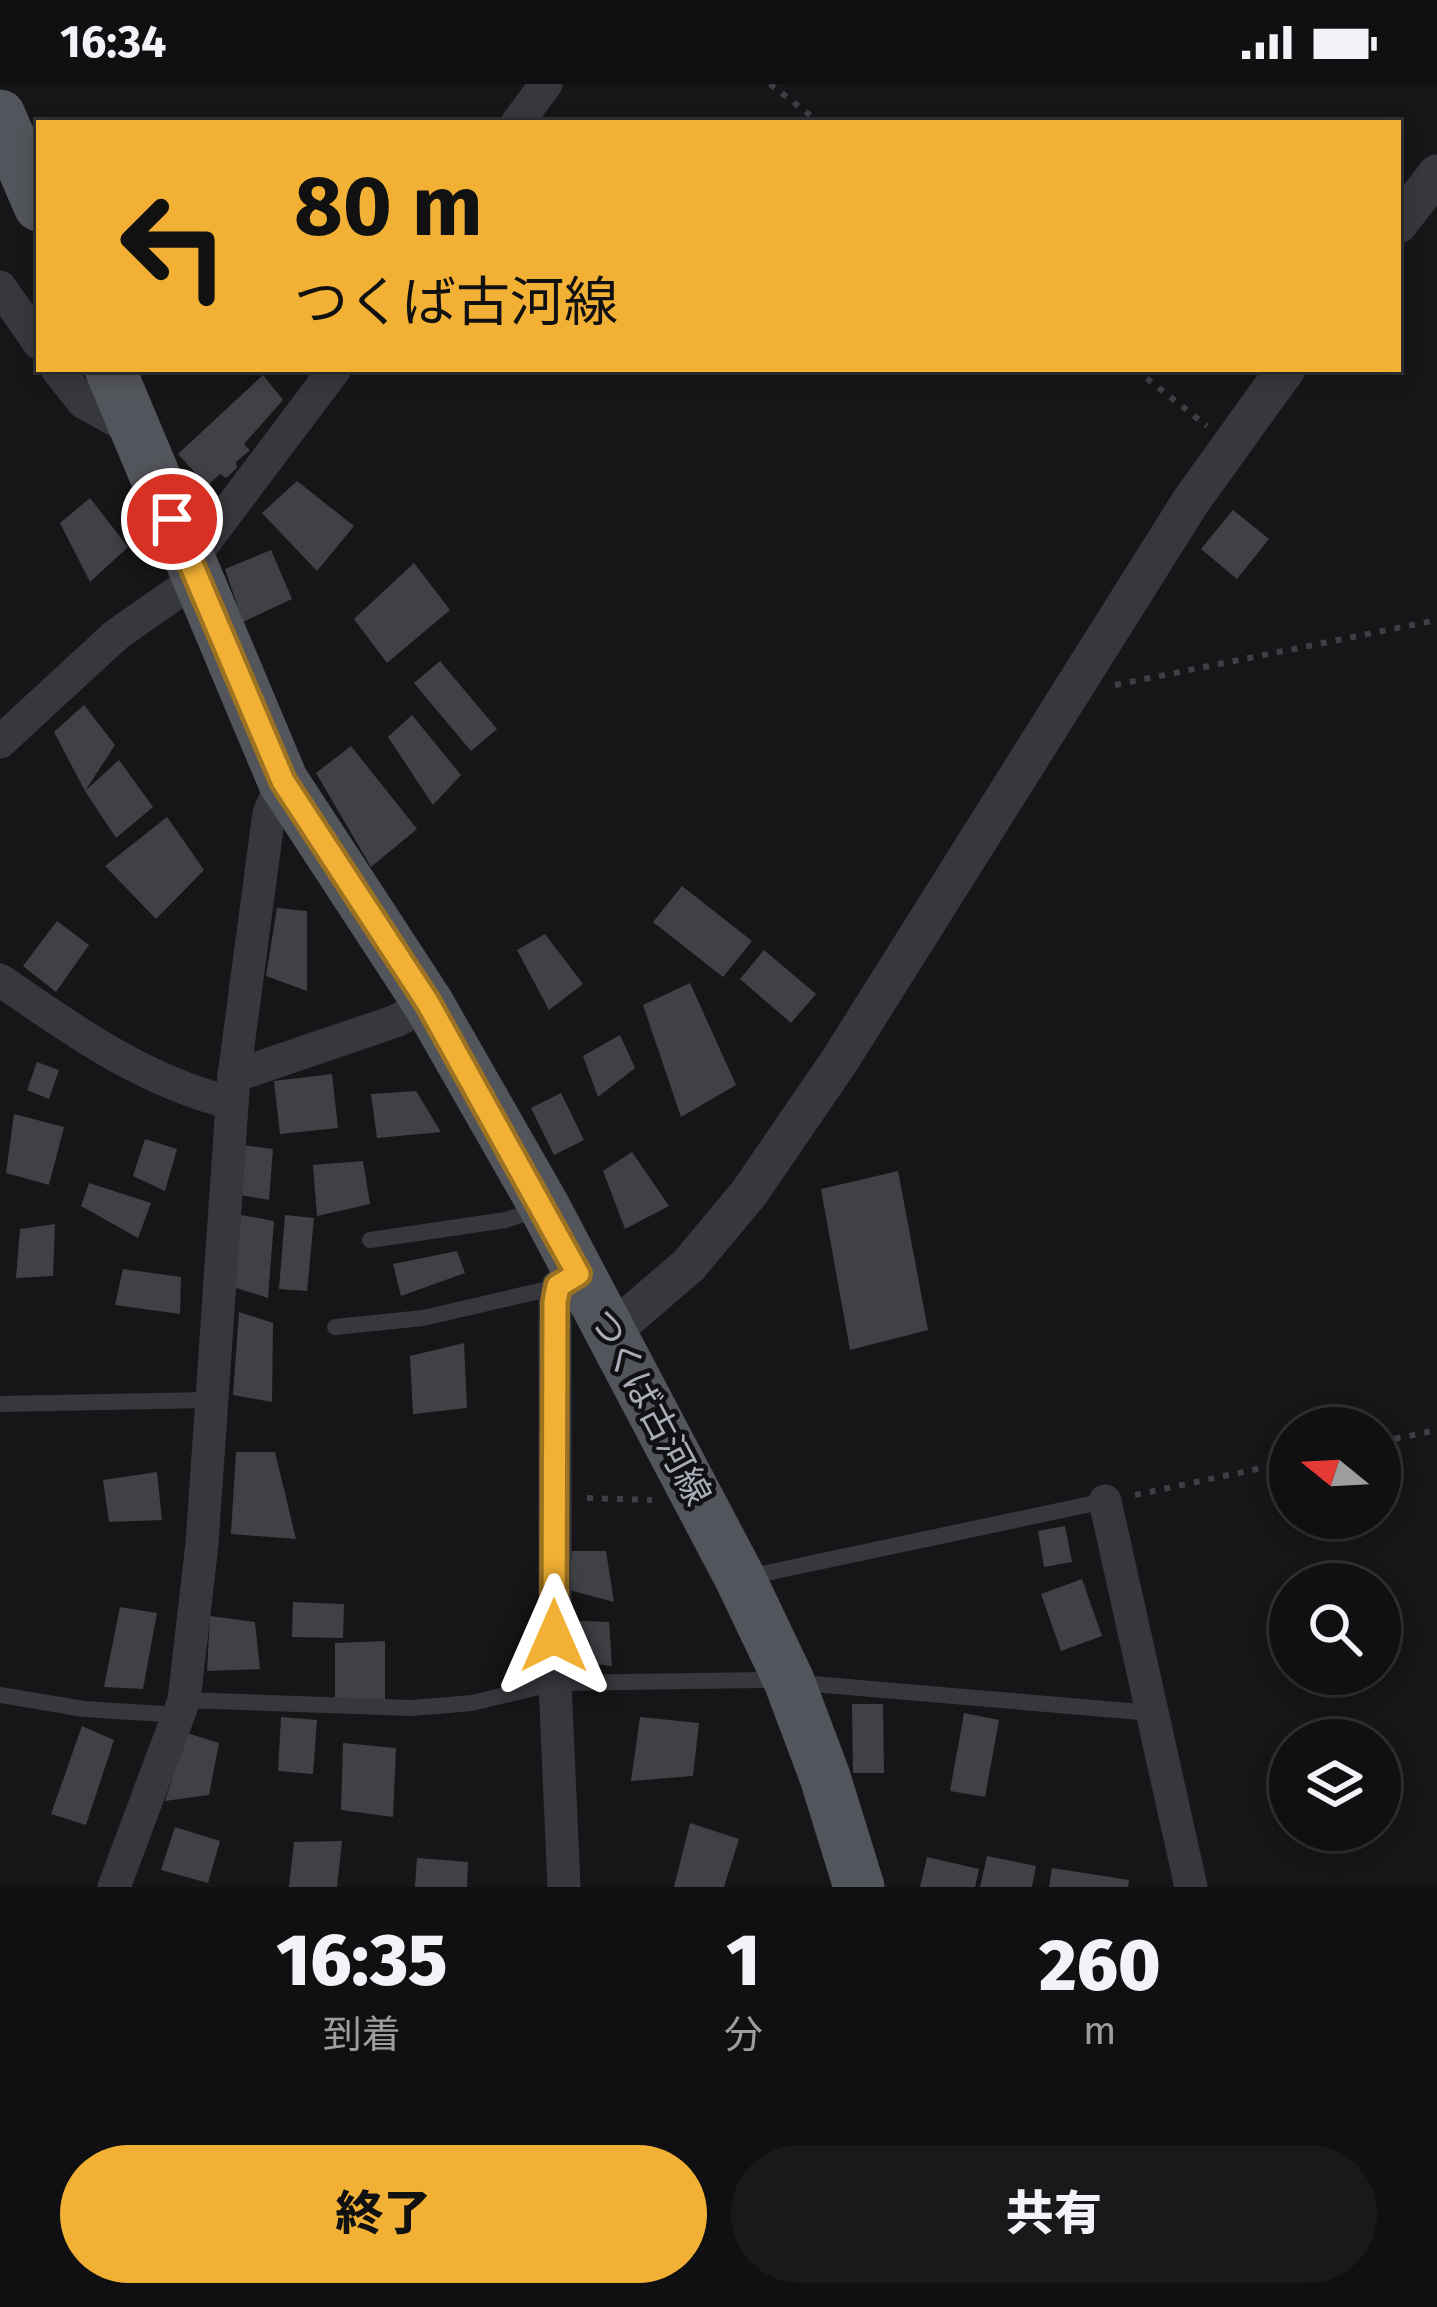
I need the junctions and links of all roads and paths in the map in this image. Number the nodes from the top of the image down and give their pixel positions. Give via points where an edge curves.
1 (546, 84) edge
2 (770, 84) edge
3 (0, 116) edge
4 (519, 120) edge
5 (816, 120) edge
6 (1437, 174) edge
7 (36, 199) edge
8 (1401, 220) edge
9 (0, 287) edge
10 (36, 339) edge
11 (59, 372) edge
12 (111, 372) edge
13 (333, 372) edge
14 (1139, 372) edge
15 (1284, 372) edge
16 (137, 432) junction
17 (1229, 443) junction
18 (192, 571) junction
19 (1437, 620) edge
20 (1083, 677) junction
21 (0, 742) edge
22 (283, 781) junction
23 (0, 980) edge
24 (428, 1003) junction
25 (233, 1090) junction
26 (544, 1207) junction
27 (370, 1240) dead end
28 (568, 1280) junction
29 (334, 1327) dead end
30 (610, 1334) junction
31 (209, 1400) junction
32 (0, 1404) edge
33 (1437, 1430) edge
34 (1401, 1438) edge
35 (1269, 1466) edge
36 (695, 1490) junction
37 (554, 1496) junction
38 (1105, 1501) junction
39 (740, 1578) junction
40 (789, 1682) junction
41 (555, 1683) junction
42 (0, 1695) edge
43 (181, 1707) junction
44 (1152, 1713) junction
45 (114, 1887) edge
46 (565, 1887) edge
47 (860, 1887) edge
48 (1191, 1887) edge

1 - 4 street
2 - 5 path
3 - 7 main road
6 - 8 street
9 - 10 street
11 - 16 street via 82,402
12 - 16 main road, つくば古河線
13 - 18 street
14 - 17 path
15 - 17 street
16 - 18 main road, つくば古河線
17 - 20 street
18 - 21 street
18 - 22 main road, つくば古河線
19 - 20 path via 1109,686
20 - 30 street via 749,1193 689,1264
22 - 24 main road, つくば古河線
22 - 25 street via 269,813
23 - 25 street via 150,1073 204,1096
24 - 25 street
24 - 26 main road, つくば古河線
25 - 31 street
26 - 27 lane
26 - 28 main road, つくば古河線
28 - 29 lane via 423,1318
28 - 30 main road, つくば古河線
28 - 37 street via 555,1302
30 - 36 main road, つくば古河線
31 - 32 lane
31 - 43 street via 202,1544
33 - 34 path
35 - 38 path
36 - 37 path via 675,1500
36 - 39 main road, つくば古河線
37 - 41 street
38 - 39 lane
38 - 44 street
39 - 40 main road, つくば古河線
40 - 41 lane
40 - 44 lane
40 - 47 main road, つくば古河線
41 - 43 lane via 412,1708
41 - 46 street
42 - 43 lane via 84,1709
43 - 45 street
44 - 48 street

